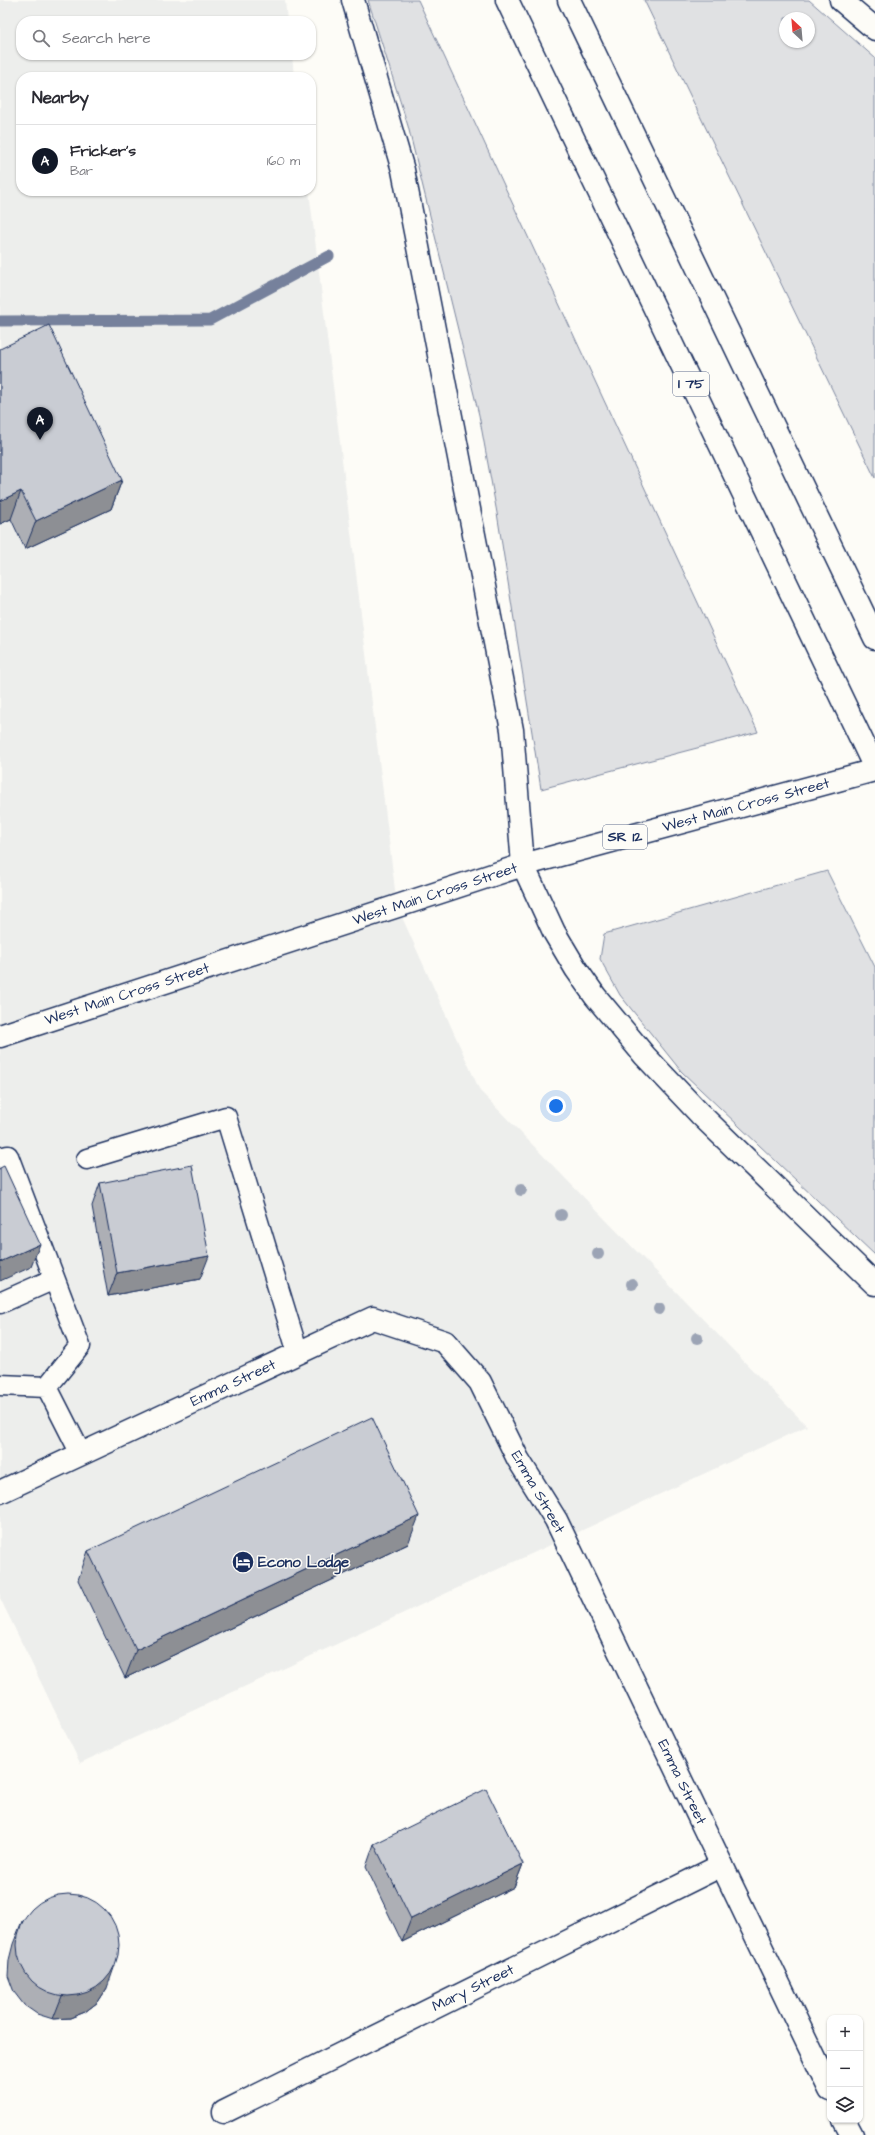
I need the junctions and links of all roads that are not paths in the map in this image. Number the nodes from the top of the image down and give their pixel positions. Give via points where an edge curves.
1 (353, 0) edge
2 (507, 0) edge
3 (569, 0) edge
4 (841, 0) edge
5 (875, 29) edge
6 (875, 638) edge
7 (875, 769) edge
8 (523, 865) junction
9 (0, 1036) edge
10 (0, 1158) edge
11 (87, 1159) dead end
12 (54, 1279) junction
13 (875, 1284) edge
14 (0, 1303) edge
15 (298, 1353) junction
16 (0, 1385) edge
17 (47, 1387) junction
18 (81, 1454) junction
19 (0, 1492) edge
20 (722, 1865) junction
21 (829, 2087) edge
22 (224, 2112) dead end
23 (846, 2123) edge
24 (852, 2135) edge

1 - 8 main road via 403,170 512,730
2 - 7 main road, I 75
3 - 6 main road
4 - 5 main road
7 - 8 main road, West Main Cross Street / SR 12
8 - 9 main road, West Main Cross Street / SR 12
8 - 13 main road via 554,932 576,969 645,1056 700,1114
10 - 12 lane via 8,1156
11 - 15 lane via 226,1117
12 - 14 lane
12 - 17 lane via 80,1346
15 - 18 main road, Emma Street
15 - 20 main road, Emma Street via 373,1318 444,1342 480,1382 518,1459 556,1520
16 - 17 lane
17 - 18 lane
18 - 19 main road, Emma Street
20 - 21 main road, Emma Street
20 - 22 main road, Mary Street
23 - 24 main road

